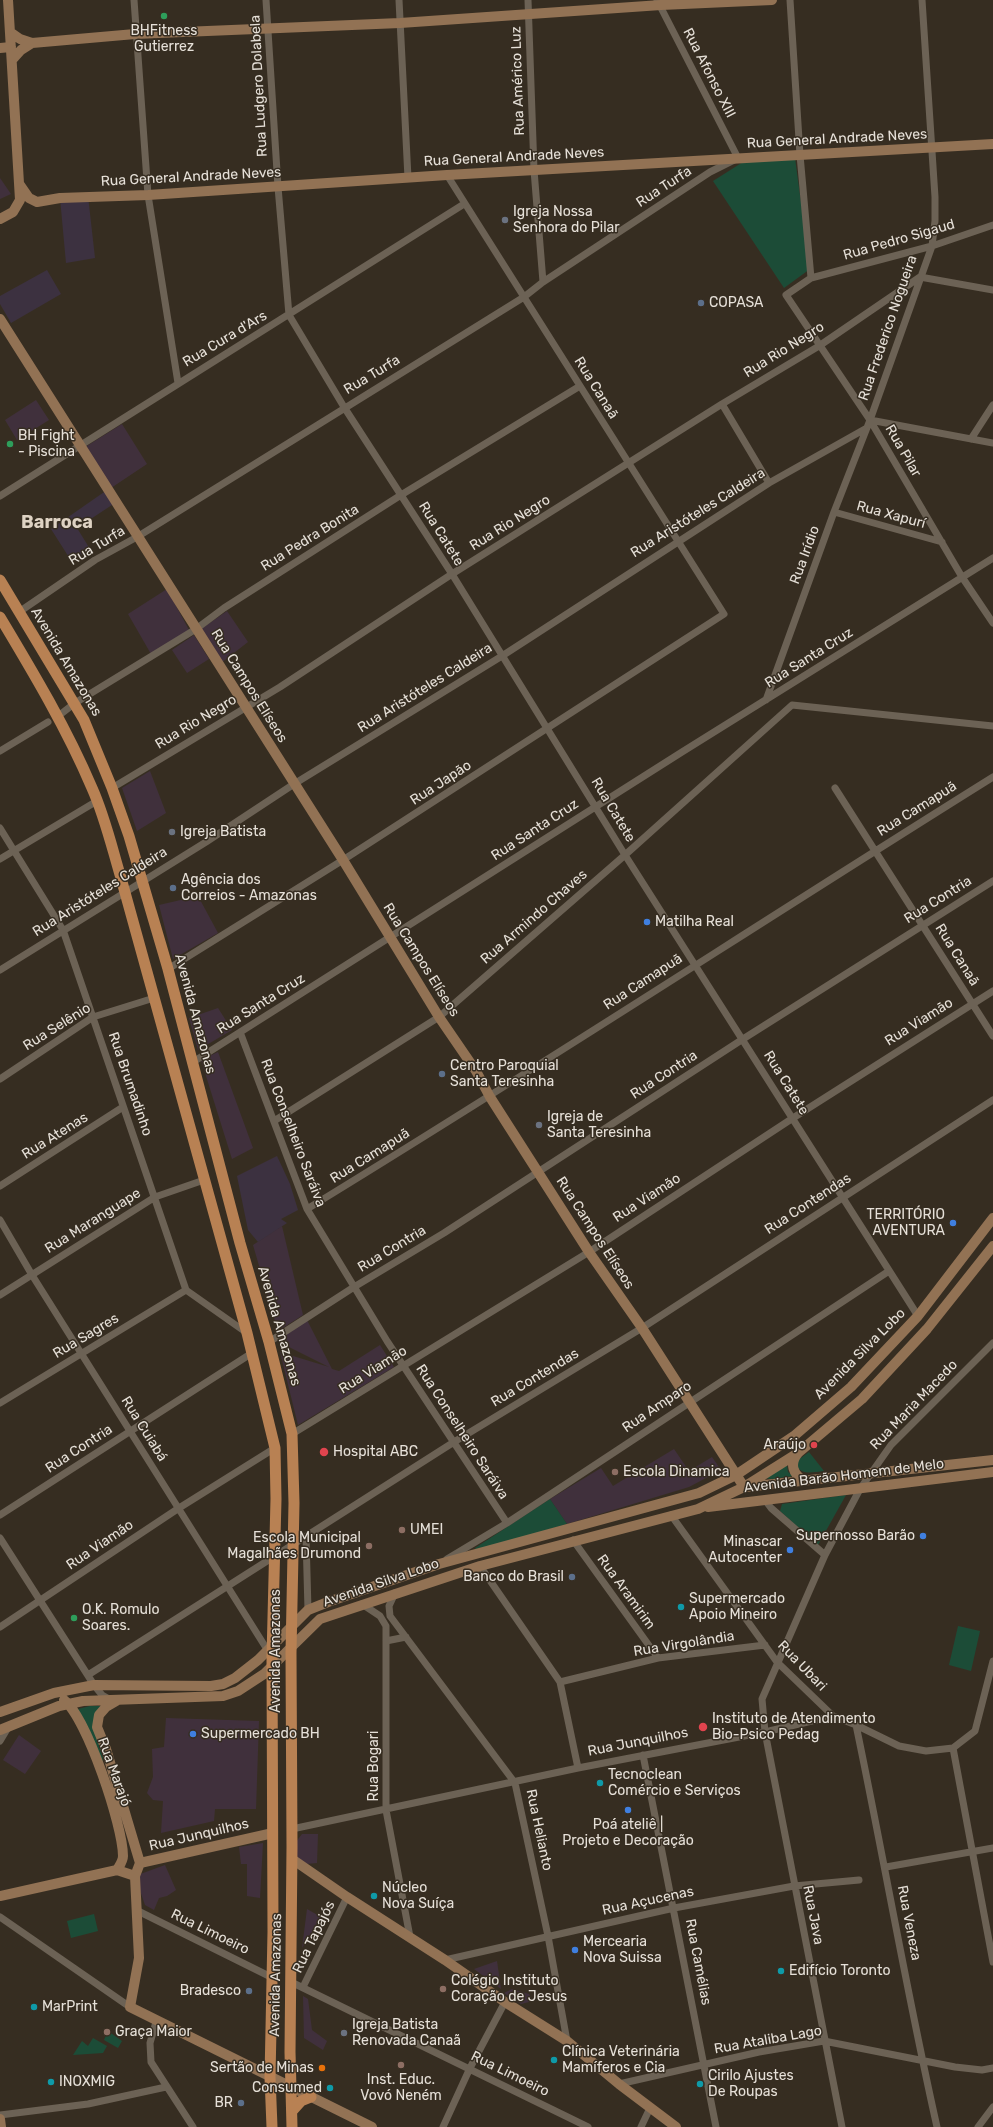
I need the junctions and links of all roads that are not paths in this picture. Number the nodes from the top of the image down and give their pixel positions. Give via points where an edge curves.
1 (8, 0) edge
2 (134, 0) edge
3 (266, 0) edge
4 (399, 0) edge
5 (528, 0) edge
6 (772, 0) edge
7 (790, 0) edge
8 (922, 0) edge
9 (659, 2) edge
10 (529, 15) junction
11 (400, 23) junction
12 (268, 29) junction
13 (10, 32) junction
14 (135, 34) junction
15 (32, 43) junction
16 (11, 47) junction
17 (0, 48) edge
18 (12, 60) junction
19 (993, 144) edge
20 (933, 148) junction
21 (800, 155) junction
22 (738, 158) junction
23 (534, 170) junction
24 (447, 175) junction
25 (408, 178) junction
26 (20, 185) junction
27 (278, 187) junction
28 (148, 195) junction
29 (464, 204) junction
30 (0, 219) edge
31 (993, 225) edge
32 (932, 246) junction
33 (920, 277) junction
34 (811, 278) junction
35 (543, 282) junction
36 (993, 290) edge
37 (786, 295) joint
38 (524, 297) junction
39 (289, 315) junction
40 (0, 319) edge
41 (819, 346) junction
42 (178, 383) junction
43 (580, 386) junction
44 (722, 404) junction
45 (993, 404) edge
46 (344, 407) junction
47 (870, 420) junction
48 (866, 429) junction
49 (971, 439) junction
50 (993, 444) edge
51 (79, 445) junction
52 (629, 464) junction
53 (769, 483) junction
54 (401, 495) junction
55 (0, 496) edge
56 (834, 512) junction
57 (137, 537) junction
58 (678, 541) junction
59 (942, 542) junction
60 (993, 558) edge
61 (452, 574) junction
62 (962, 577) junction
63 (0, 580) edge
64 (19, 612) junction
65 (724, 614) joint
66 (1, 621) edge
67 (993, 623) edge
68 (196, 629) junction
69 (502, 656) junction
70 (766, 700) junction
71 (75, 703) junction
72 (246, 707) junction
73 (53, 719) junction
74 (993, 726) edge
75 (548, 729) junction
76 (0, 751) edge
77 (993, 777) edge
78 (294, 784) junction
79 (112, 788) junction
80 (835, 788) dead end
81 (97, 802) junction
82 (596, 807) junction
83 (0, 828) edge
84 (13, 850) junction
85 (875, 851) junction
86 (625, 855) junction
87 (0, 859) edge
88 (343, 860) junction
89 (143, 881) junction
90 (993, 881) edge
91 (125, 892) junction
92 (922, 925) junction
93 (63, 930) junction
94 (391, 938) junction
95 (695, 964) junction
96 (168, 969) junction
97 (0, 970) edge
98 (993, 991) edge
99 (154, 998) junction
100 (972, 1004) junction
101 (93, 1017) junction
102 (439, 1017) junction
103 (240, 1032) junction
104 (993, 1036) edge
105 (743, 1039) junction
106 (193, 1062) junction
107 (0, 1079) edge
108 (490, 1097) junction
109 (993, 1100) edge
110 (123, 1108) junction
111 (793, 1118) junction
112 (274, 1121) junction
113 (538, 1172) junction
114 (204, 1180) junction
115 (0, 1186) edge
116 (155, 1197) junction
117 (842, 1197) junction
118 (307, 1209) junction
119 (993, 1218) edge
120 (0, 1220) edge
121 (993, 1246) edge
122 (589, 1252) junction
123 (889, 1271) junction
124 (32, 1275) junction
125 (354, 1287) junction
126 (186, 1290) junction
127 (0, 1295) edge
128 (918, 1316) junction
129 (642, 1328) junction
130 (247, 1333) junction
131 (269, 1342) junction
132 (993, 1343) edge
133 (252, 1352) junction
134 (82, 1354) junction
135 (404, 1366) junction
136 (689, 1402) junction
137 (0, 1403) edge
138 (130, 1431) junction
139 (292, 1434) junction
140 (454, 1442) junction
141 (275, 1448) junction
142 (798, 1453) junction
143 (993, 1460) edge
144 (993, 1472) edge
145 (871, 1473) junction
146 (736, 1475) junction
147 (804, 1481) junction
148 (784, 1483) junction
149 (744, 1487) junction
150 (860, 1489) junction
151 (699, 1493) junction
152 (765, 1500) junction
153 (178, 1508) junction
154 (698, 1509) junction
155 (0, 1515) edge
156 (672, 1515) junction
157 (507, 1523) junction
158 (306, 1537) junction
159 (0, 1538) edge
160 (573, 1540) junction
161 (480, 1552) junction
162 (825, 1555) junction
163 (439, 1564) junction
164 (480, 1566) junction
165 (228, 1586) junction
166 (395, 1593) junction
167 (40, 1600) junction
168 (362, 1604) junction
169 (308, 1610) junction
170 (0, 1627) edge
171 (406, 1637) junction
172 (386, 1641) junction
173 (765, 1645) junction
174 (268, 1651) junction
175 (658, 1658) junction
176 (993, 1661) edge
177 (777, 1662) junction
178 (88, 1675) junction
179 (560, 1682) junction
180 (94, 1685) junction
181 (990, 1686) edge
182 (54, 1693) junction
183 (110, 1699) junction
184 (120, 1699) junction
185 (68, 1704) junction
186 (0, 1712) edge
187 (833, 1716) junction
188 (856, 1725) junction
189 (5, 1728) edge
190 (765, 1732) junction
191 (0, 1735) edge
192 (0, 1741) edge
193 (953, 1748) junction
194 (106, 1749) junction
195 (643, 1755) junction
196 (578, 1768) junction
197 (515, 1783) junction
198 (110, 1796) junction
199 (386, 1810) junction
200 (292, 1829) junction
201 (273, 1833) junction
202 (993, 1848) edge
203 (972, 1852) junction
204 (292, 1859) junction
205 (140, 1863) junction
206 (886, 1867) junction
207 (117, 1870) junction
208 (134, 1876) junction
209 (859, 1880) dead end
210 (794, 1886) junction
211 (0, 1896) edge
212 (347, 1897) junction
213 (674, 1908) junction
214 (136, 1910) junction
215 (0, 1917) edge
216 (548, 1936) junction
217 (410, 1937) junction
218 (445, 1960) junction
219 (993, 1962) edge
220 (271, 1977) junction
221 (291, 1982) junction
222 (303, 1988) junction
223 (505, 2002) junction
224 (130, 2008) junction
225 (156, 2022) junction
226 (567, 2041) junction
227 (824, 2041) junction
228 (922, 2059) junction
229 (705, 2064) junction
230 (470, 2068) junction
231 (993, 2068) edge
232 (270, 2077) junction
233 (619, 2084) junction
234 (290, 2087) junction
235 (166, 2088) junction
236 (311, 2097) junction
237 (993, 2107) edge
238 (650, 2108) junction
239 (292, 2111) junction
240 (0, 2115) edge
241 (0, 2119) edge
242 (270, 2126) edge
243 (1, 2127) edge
244 (193, 2127) edge
245 (292, 2127) edge
246 (372, 2127) edge
247 (443, 2127) edge
248 (588, 2127) edge
249 (641, 2127) edge
250 (676, 2127) edge
251 (716, 2127) edge
252 (842, 2127) edge
253 (937, 2127) edge
254 (978, 2127) edge

1 - 13 street
2 - 14 street
3 - 12 street, Rua Ludgero Dolabela
4 - 11 street
5 - 10 street, Rua Américo Luz
6 - 9 street
7 - 21 street
8 - 20 street, Rua Frederico Nogueira
9 - 10 street
9 - 22 street, Rua Afonso XIII
10 - 11 street
10 - 23 street, Rua Américo Luz
11 - 12 street
11 - 25 street
12 - 14 street
12 - 27 street, Rua Ludgero Dolabela
13 - 15 street
13 - 16 street
14 - 15 street
14 - 28 street
15 - 18 street
16 - 17 street
16 - 18 street
18 - 26 street
19 - 20 street, Rua General Andrade Neves
20 - 21 street, Rua General Andrade Neves
20 - 32 street, Rua Frederico Nogueira via 935,221
21 - 22 street, Rua General Andrade Neves
21 - 34 street
22 - 23 street, Rua General Andrade Neves
22 - 35 street, Rua Turfa via 706,174
23 - 24 street, Rua General Andrade Neves
23 - 35 street, Rua Américo Luz
24 - 25 street, Rua General Andrade Neves
24 - 29 street, Rua Canaã
25 - 27 street, Rua General Andrade Neves
26 - 28 street, Rua General Andrade Neves via 29,198 37,202 60,198
26 - 30 street via 20,200 13,212
27 - 28 street, Rua General Andrade Neves
27 - 39 street, Rua Ludgero Dolabela
28 - 42 street
29 - 38 street, Rua Canaã
29 - 39 street, Rua Cura d'Ars
31 - 32 street, Rua Pedro Sigaud
32 - 33 street, Rua Frederico Nogueira
32 - 34 street, Rua Pedro Sigaud
33 - 36 street
33 - 41 street, Rua Rio Negro
33 - 47 street, Rua Frederico Nogueira
34 - 37 street, Rua Pedro Sigaud
35 - 38 street, Rua Turfa
37 - 41 street, Rua Pilar
38 - 43 street, Rua Canaã
38 - 46 street, Rua Turfa
39 - 42 street, Rua Cura d'Ars
39 - 46 street, Rua Catete
40 - 51 street, Rua Campos Elíseos
41 - 44 street, Rua Rio Negro
41 - 47 street, Rua Pilar
42 - 51 street, Rua Cura d'Ars
43 - 52 street, Rua Canaã
43 - 54 street, Rua Pedra Bonita
44 - 52 street, Rua Rio Negro
44 - 53 street
45 - 49 street
46 - 54 street, Rua Catete
46 - 57 street, Rua Turfa
47 - 48 street, Rua Irídio
47 - 49 street
47 - 59 street, Rua Pilar
48 - 53 street, Rua Aristóteles Caldeira
48 - 56 street, Rua Irídio
49 - 50 street
51 - 55 street, Rua Cura d'Ars
51 - 57 street, Rua Campos Elíseos
52 - 58 street, Rua Canaã
52 - 61 street, Rua Rio Negro
53 - 58 street, Rua Aristóteles Caldeira
54 - 61 street, Rua Catete
54 - 68 street, Rua Pedra Bonita via 224,608
56 - 59 street, Rua Xapurí
56 - 70 street, Rua Irídio
57 - 64 street, Rua Turfa via 96,560
57 - 68 street, Rua Campos Elíseos
58 - 65 street, Rua Canaã
58 - 69 street, Rua Aristóteles Caldeira
59 - 62 street, Rua Pilar
60 - 62 street, Rua Santa Cruz
61 - 69 street, Rua Catete
61 - 72 street, Rua Rio Negro
62 - 67 street, Rua Pilar
62 - 70 street, Rua Santa Cruz
63 - 64 main road, Avenida Amazonas
64 - 71 main road, Avenida Amazonas
65 - 75 street, Rua Japão
66 - 73 main road, Avenida Amazonas
68 - 71 street, Rua Pedra Bonita
68 - 72 street, Rua Campos Elíseos
69 - 75 street, Rua Catete
69 - 78 street, Rua Aristóteles Caldeira
70 - 82 street, Rua Santa Cruz
71 - 73 street, Rua Pedra Bonita
71 - 79 main road, Avenida Amazonas
72 - 78 street, Rua Campos Elíseos
72 - 79 street, Rua Rio Negro
73 - 76 street, Rua Pedra Bonita
73 - 81 main road, Avenida Amazonas
74 - 86 street, Rua Armindo Chaves via 792,705
75 - 82 street, Rua Catete
75 - 88 street, Rua Japão
77 - 85 street, Rua Camapuã
78 - 88 street, Rua Campos Elíseos
78 - 89 street, Rua Aristóteles Caldeira
79 - 89 main road, Avenida Amazonas
80 - 85 street, Rua Canaã
81 - 84 street
81 - 91 main road, Avenida Amazonas
82 - 86 street, Rua Catete
82 - 94 street, Rua Santa Cruz
83 - 84 street, Rua Brumadinho
84 - 87 street
84 - 93 street, Rua Brumadinho
85 - 92 street, Rua Canaã
85 - 95 street, Rua Camapuã
86 - 95 street, Rua Catete
86 - 102 street, Rua Armindo Chaves
88 - 94 street, Rua Campos Elíseos
88 - 96 street, Rua Japão
89 - 91 street, Rua Aristóteles Caldeira
89 - 96 main road, Avenida Amazonas
90 - 92 street, Rua Contria
91 - 93 street, Rua Aristóteles Caldeira
91 - 99 main road, Avenida Amazonas
92 - 100 street, Rua Canaã
92 - 105 street, Rua Contria
93 - 97 street, Rua Aristóteles Caldeira
93 - 101 street, Rua Brumadinho
94 - 102 street, Rua Campos Elíseos
94 - 103 street, Rua Santa Cruz
95 - 105 street, Rua Catete
95 - 108 street, Rua Camapuã
96 - 106 main road, Avenida Amazonas
98 - 100 street, Rua Viamão
99 - 101 street, Rua Selênio
99 - 114 main road, Avenida Amazonas
100 - 104 street, Rua Canaã
100 - 111 street, Rua Viamão
101 - 107 street, Rua Selênio
101 - 110 street, Rua Brumadinho
102 - 108 street, Rua Campos Elíseos via 476,1071
102 - 112 street, Rua Armindo Chaves
103 - 106 street, Rua Santa Cruz
103 - 112 street, Rua Conselheiro Saráiva
105 - 111 street, Rua Catete
105 - 113 street, Rua Contria
106 - 131 main road, Avenida Amazonas via 240,1243
108 - 113 street, Rua Campos Elíseos
108 - 118 street, Rua Camapuã
109 - 117 street, Rua Contendas
110 - 115 street, Rua Atenas
110 - 116 street, Rua Brumadinho
111 - 117 street, Rua Catete
111 - 122 street, Rua Viamão
112 - 118 street, Rua Conselheiro Saráiva
113 - 122 street, Rua Campos Elíseos
113 - 125 street, Rua Contria
114 - 116 street, Rua Maranguape
114 - 130 main road, Avenida Amazonas
116 - 124 street, Rua Maranguape
116 - 126 street, Rua Brumadinho
117 - 123 street, Rua Catete
117 - 129 street, Rua Contendas
118 - 125 street, Rua Conselheiro Saráiva
119 - 128 street, Avenida Silva Lobo
120 - 124 street, Rua Cuiabá
121 - 142 street, Avenida Silva Lobo via 927,1329 867,1393
122 - 129 street, Rua Campos Elíseos
122 - 135 street, Rua Viamão
123 - 128 street, Rua Catete
123 - 136 street, Rua Amparo
124 - 127 street, Rua Maranguape
124 - 134 street, Rua Cuiabá
125 - 131 street, Rua Contria
125 - 135 street, Rua Conselheiro Saráiva
126 - 130 street
126 - 134 street, Rua Sagres
128 - 146 street, Avenida Silva Lobo via 851,1387 794,1436
129 - 136 street, Rua Campos Elíseos
129 - 140 street, Rua Contendas
130 - 133 main road, Avenida Amazonas
131 - 139 main road, Avenida Amazonas
132 - 145 street, Rua Maria Macedo via 891,1445
133 - 138 street, Rua Contria
133 - 141 main road, Avenida Amazonas
134 - 137 street, Rua Sagres
134 - 138 street, Rua Cuiabá
135 - 139 street, Rua Viamão
135 - 140 street, Rua Conselheiro Saráiva
136 - 146 street, Rua Campos Elíseos
136 - 157 street, Rua Amparo
138 - 153 street, Rua Cuiabá
138 - 155 street, Rua Contria
139 - 200 main road, Avenida Amazonas
140 - 157 street, Rua Conselheiro Saráiva
140 - 158 street, Rua Contendas
141 - 153 street, Rua Viamão
141 - 201 main road, Avenida Amazonas
142 - 147 street via 794,1458 793,1469
142 - 149 street, Avenida Silva Lobo
143 - 145 street, Avenida Barão Homem de Melo
144 - 150 street, Avenida Barão Homem de Melo
145 - 147 street, Avenida Barão Homem de Melo
145 - 150 street, Rua Maria Macedo
146 - 149 street, Rua Campos Elíseos
146 - 151 street, Avenida Silva Lobo
147 - 148 street, Avenida Barão Homem de Melo
148 - 149 street, Avenida Barão Homem de Melo
148 - 152 street
149 - 151 street, Avenida Silva Lobo
149 - 154 street, Avenida Silva Lobo
150 - 152 street, Avenida Barão Homem de Melo
150 - 162 street, Rua Maria Macedo
151 - 161 street, Avenida Silva Lobo via 518,1544
152 - 154 street, Avenida Barão Homem de Melo
152 - 162 street
153 - 165 street, Rua Cuiabá
153 - 167 street, Rua Viamão
154 - 156 street, Avenida Silva Lobo
156 - 160 street, Avenida Silva Lobo
156 - 173 street, Rua Ubari
157 - 163 street, Rua Amparo
158 - 165 street, Rua Contendas
158 - 169 street
159 - 167 street
160 - 164 street, Avenida Silva Lobo
160 - 175 street, Rua Aramirim
161 - 163 street, Avenida Silva Lobo
161 - 164 street
162 - 177 street, Rua Maria Macedo
163 - 169 street, Avenida Silva Lobo
164 - 166 street, Avenida Silva Lobo
164 - 179 street
165 - 174 street, Rua Cuiabá
165 - 178 street, Rua Contendas
166 - 168 street, Avenida Silva Lobo
166 - 171 street, Rua Helianto via 389,1606 390,1616
167 - 170 street, Rua Viamão
167 - 178 street
168 - 172 street, Rua Bogari via 380,1616 386,1626
168 - 184 street, Avenida Silva Lobo via 320,1619 264,1674 223,1696
169 - 174 street, Avenida Silva Lobo
171 - 172 street
171 - 197 street, Rua Helianto
172 - 199 street, Rua Bogari
173 - 175 street, Rua Virgolândia
173 - 177 street, Rua Ubari
174 - 180 street, Avenida Silva Lobo via 235,1678 223,1684
175 - 179 street, Rua Virgolândia
176 - 181 street
177 - 187 street, Rua Ubari
177 - 190 street, Rua Maria Macedo via 762,1699
178 - 180 street
179 - 196 street
180 - 182 street, Avenida Silva Lobo
180 - 183 street via 102,1695
181 - 193 street via 975,1731
182 - 185 street, Rua Marajó
182 - 186 street, Avenida Silva Lobo
183 - 184 street, Avenida Silva Lobo
183 - 185 street, Avenida Silva Lobo
184 - 194 street, Rua Marajó via 106,1707 96,1721
185 - 189 street, Avenida Silva Lobo
185 - 198 street, Rua Marajó via 77,1715
187 - 188 street
187 - 190 street, Rua Junquilhos
188 - 193 street via 899,1746 926,1751
188 - 206 street, Rua Veneza
189 - 192 street
190 - 195 street, Rua Junquilhos
190 - 210 street, Rua Java
191 - 192 street
193 - 203 street
194 - 198 street
194 - 205 street, Rua Marajó
195 - 196 street, Rua Junquilhos
195 - 213 street, Rua Camélias
196 - 197 street, Rua Junquilhos
197 - 199 street, Rua Junquilhos
197 - 216 street, Rua Helianto
198 - 207 street, Rua Marajó via 121,1835 123,1857
199 - 200 street, Rua Junquilhos
199 - 217 street, Rua Bogari
200 - 204 main road, Avenida Amazonas
201 - 205 street, Rua Junquilhos
201 - 220 main road, Avenida Amazonas
202 - 203 street
203 - 206 street
203 - 219 street
204 - 212 street
204 - 221 main road, Avenida Amazonas
205 - 208 street, Rua Junquilhos
206 - 228 street, Rua Veneza
207 - 208 street
207 - 211 street
208 - 214 street
209 - 210 street, Rua Açucenas
210 - 213 street, Rua Açucenas
210 - 227 street, Rua Java
212 - 217 street
212 - 222 street, Rua Tapajós
213 - 216 street, Rua Açucenas
213 - 229 street, Rua Camélias
214 - 220 street, Rua Limoeiro
214 - 224 street via 139,1958
215 - 224 street
216 - 218 street, Rua Açucenas
216 - 226 street, Rua Helianto
217 - 218 street
218 - 223 street
220 - 232 main road, Avenida Amazonas
221 - 222 street, Rua Limoeiro
221 - 234 main road, Avenida Amazonas
222 - 230 street, Rua Limoeiro
223 - 226 street
223 - 230 street
224 - 225 street
225 - 232 street
225 - 235 street via 150,2043 151,2062
226 - 233 street
227 - 228 street, Rua Ataliba Lago
227 - 229 street, Rua Ataliba Lago
227 - 252 street, Rua Java
228 - 231 street, Rua Ataliba Lago via 982,2070
228 - 253 street, Rua Veneza
229 - 233 street, Rua Ataliba Lago
229 - 251 street, Rua Camélias
230 - 247 street
230 - 248 street, Rua Limoeiro
232 - 234 street
232 - 242 main road, Avenida Amazonas
233 - 238 street
234 - 236 street
234 - 239 main road, Avenida Amazonas
235 - 240 street via 88,2104
235 - 244 street
236 - 239 main road via 301,2101
236 - 246 street
237 - 254 street
238 - 249 street
238 - 250 street
239 - 245 main road, Avenida Amazonas
241 - 243 street

